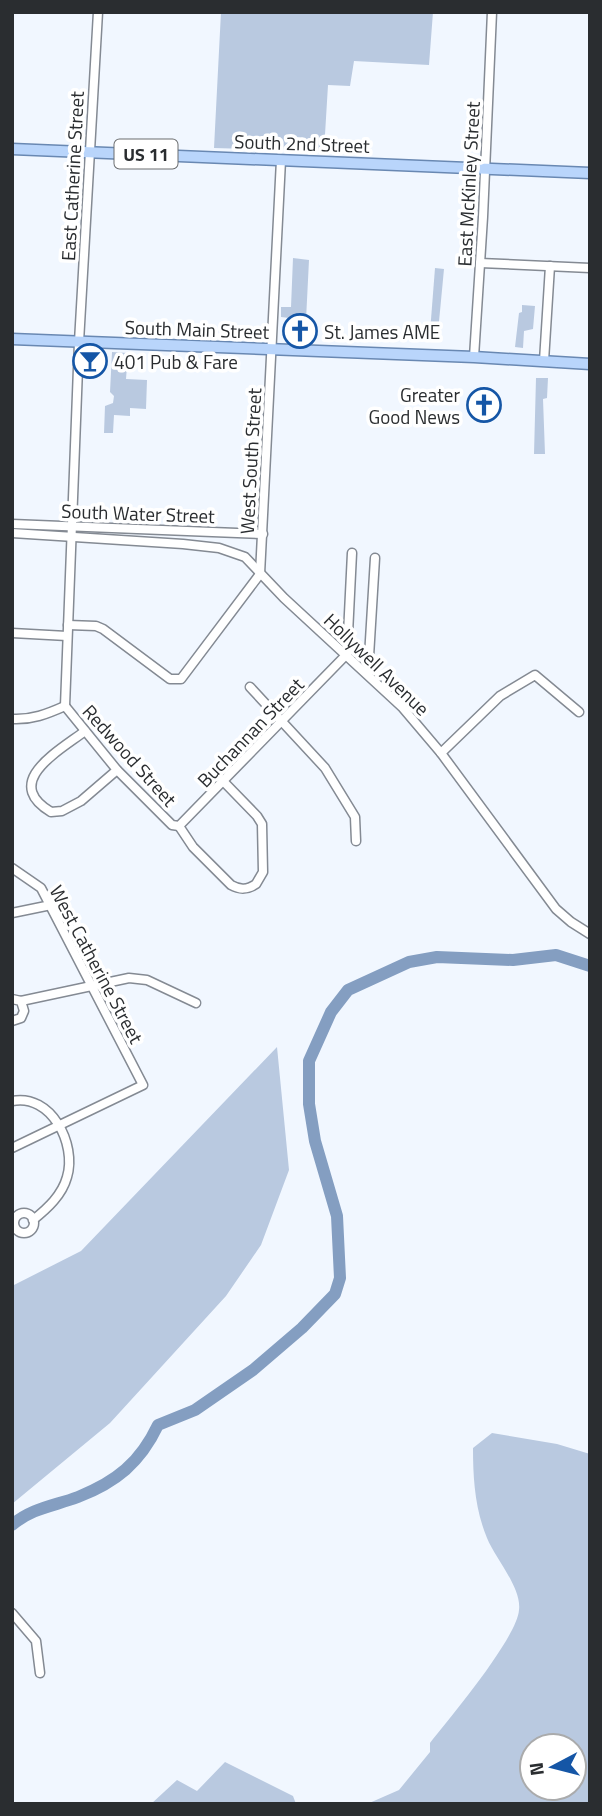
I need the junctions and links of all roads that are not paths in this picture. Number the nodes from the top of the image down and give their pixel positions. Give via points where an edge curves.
1 (98, 12) edge
2 (492, 12) edge
3 (12, 149) edge
4 (90, 152) junction
5 (281, 160) junction
6 (486, 169) junction
7 (590, 173) edge
8 (480, 263) junction
9 (550, 266) junction
10 (590, 268) edge
11 (12, 339) edge
12 (79, 342) junction
13 (272, 350) junction
14 (474, 357) junction
15 (544, 361) junction
16 (590, 364) edge
17 (12, 524) edge
18 (72, 531) junction
19 (12, 533) edge
20 (263, 534) junction
21 (352, 553) dead end
22 (374, 558) dead end
23 (260, 574) junction
24 (68, 625) junction
25 (12, 633) edge
26 (67, 636) junction
27 (347, 654) junction
28 (368, 673) junction
29 (250, 687) dead end
30 (65, 706) junction
31 (579, 712) dead end
32 (12, 719) edge
33 (282, 720) junction
34 (85, 731) junction
35 (441, 753) junction
36 (117, 770) junction
37 (223, 781) junction
38 (175, 825) junction
39 (356, 841) dead end
40 (12, 868) edge
41 (51, 905) junction
42 (12, 913) edge
43 (590, 933) edge
44 (92, 986) junction
45 (16, 1000) edge
46 (196, 1003) dead end
47 (12, 1021) edge
48 (12, 1101) edge
49 (60, 1124) junction
50 (12, 1148) edge
51 (33, 1220) dead end
52 (12, 1614) edge
53 (40, 1673) dead end

1 - 4 street, East Catherine Street
2 - 6 street, East McKinley Street
3 - 4 main road, South 2nd Street / US 11
4 - 5 main road, South 2nd Street / US 11
4 - 12 street, East Catherine Street
5 - 6 main road, South 2nd Street / US 11
5 - 13 street, West South Street
6 - 7 main road, South 2nd Street / US 11
6 - 8 street, East McKinley Street
8 - 9 street
8 - 14 street, East McKinley Street
9 - 10 street
9 - 15 street
11 - 12 main road, South Main Street
12 - 13 main road, South Main Street
12 - 18 street
13 - 14 main road, South Main Street
13 - 20 street, West South Street
14 - 15 main road, South Main Street
15 - 16 main road, South Main Street
17 - 18 street, South Water Street
18 - 19 street, South Water Street
18 - 20 street, South Water Street
18 - 23 street, Hollywell Avenue via 219,548 245,557
18 - 24 street
20 - 23 street, West South Street
21 - 27 street
22 - 28 street
23 - 24 street via 181,679 170,679 103,629
23 - 27 street, Hollywell Avenue
24 - 26 street
25 - 26 street
26 - 30 street
27 - 28 street, Hollywell Avenue
27 - 33 street, Buchannan Street
28 - 35 street, Hollywell Avenue
29 - 33 street
30 - 32 street via 27,720
30 - 34 street, Redwood Street
31 - 35 street via 535,675 500,696
33 - 37 street, Buchannan Street
33 - 39 street via 339,790 355,817
34 - 36 street, Redwood Street
34 - 36 street via 35,771 31,785 39,804 51,811 71,807
35 - 43 street, Hollywell Avenue via 556,909
36 - 38 street, Redwood Street
37 - 38 street, Buchannan Street
37 - 38 street, Redwood Street via 262,824 263,872 256,884 245,889 231,885
40 - 41 street, West Catherine Street via 41,888
41 - 42 street
41 - 44 street, West Catherine Street
44 - 45 street
44 - 46 street via 129,978 147,980
44 - 49 street, West Catherine Street via 143,1085
45 - 47 street via 24,1008 23,1015
48 - 49 street via 23,1099 42,1107
49 - 50 street
49 - 51 street via 69,1146 67,1178 59,1196
52 - 53 street via 36,1641

